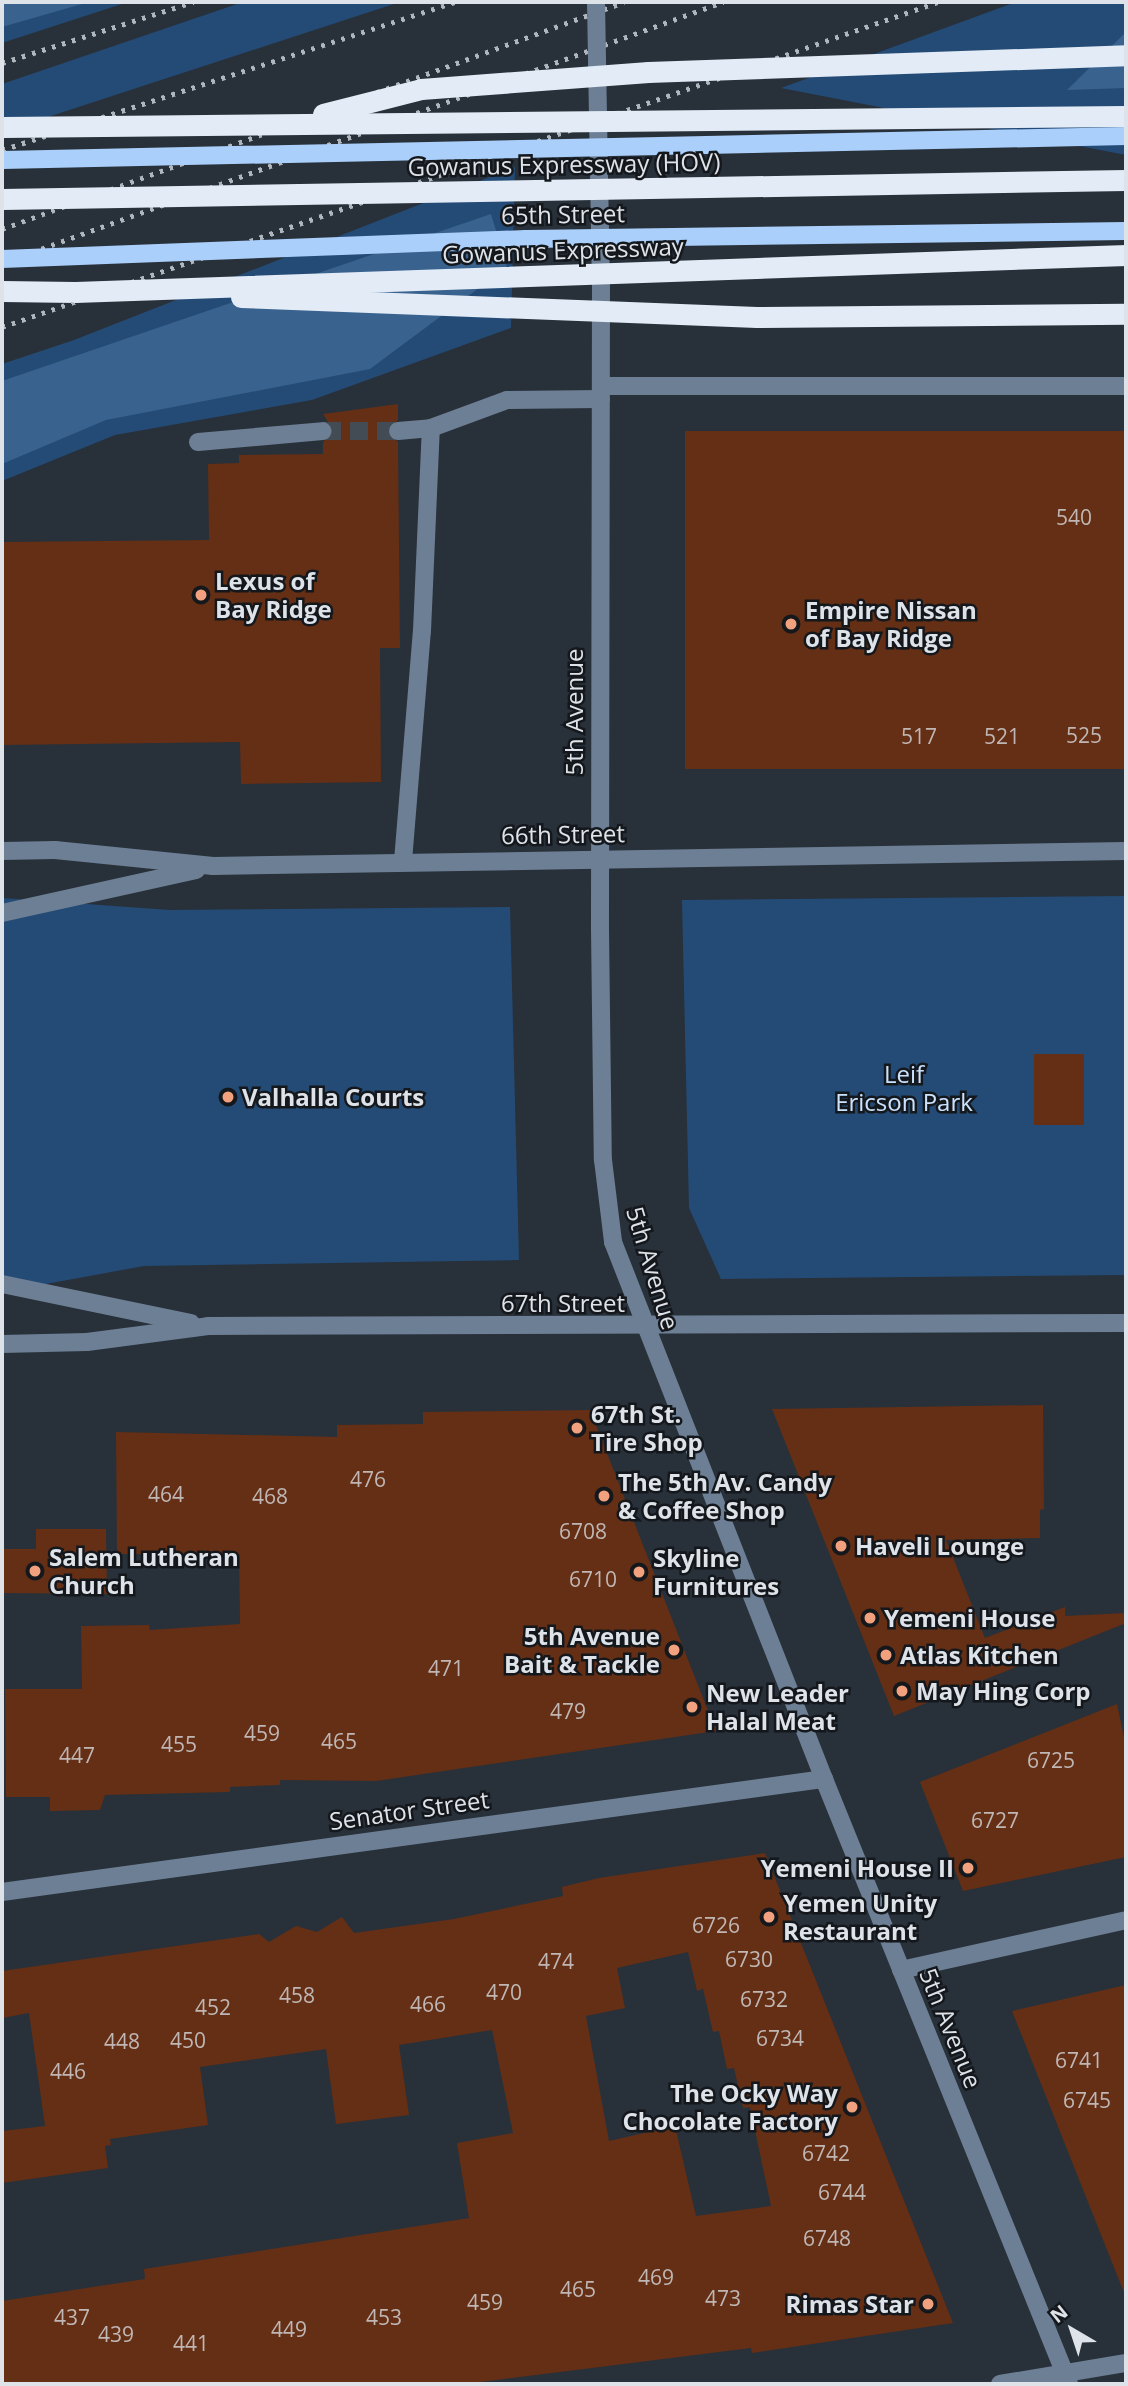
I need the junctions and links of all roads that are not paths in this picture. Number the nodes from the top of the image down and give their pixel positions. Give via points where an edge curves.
1 (596, 2) edge
2 (1126, 55) edge
3 (1126, 116) edge
4 (291, 122) junction
5 (2, 127) edge
6 (1126, 135) edge
7 (598, 145) junction
8 (2, 159) edge
9 (1126, 180) edge
10 (2, 200) edge
11 (1126, 231) edge
12 (600, 238) junction
13 (1126, 256) edge
14 (2, 259) edge
15 (2, 291) edge
16 (75, 292) junction
17 (1126, 314) edge
18 (1126, 386) edge
19 (601, 393) junction
20 (431, 428) junction
21 (323, 431) tunnel mouth
22 (398, 431) tunnel mouth
23 (198, 442) dead end
24 (2, 851) edge
25 (1126, 851) edge
26 (600, 858) junction
27 (403, 861) junction
28 (213, 866) junction
29 (2, 913) edge
30 (2, 1284) edge
31 (1126, 1323) edge
32 (208, 1326) junction
33 (644, 1328) junction
34 (2, 1344) edge
35 (824, 1779) junction
36 (2, 1892) edge
37 (1126, 1920) edge
38 (901, 1970) junction
39 (1126, 2363) edge
40 (1067, 2378) edge
41 (1000, 2384) edge

1 - 7 street, 5th Avenue, bridge
2 - 4 highway, bridge via 649,72 421,89
3 - 4 highway, bridge
4 - 5 highway, bridge
6 - 7 main road, bridge
7 - 8 main road, bridge
7 - 12 street, 5th Avenue, bridge
9 - 10 highway, Gowanus Expressway (HOV), bridge
11 - 12 main road, 65th Street, bridge
12 - 14 main road, 65th Street, bridge
12 - 19 street, 5th Avenue, bridge
13 - 16 highway, Gowanus Expressway, bridge
15 - 16 highway, Gowanus Expressway
16 - 17 highway, bridge via 757,317
18 - 19 street
19 - 20 street via 507,400
19 - 26 street, 5th Avenue
20 - 22 street
20 - 27 street via 422,631
21 - 23 street
24 - 28 street, 66th Street via 55,850
25 - 26 street, 66th Street
26 - 27 street, 66th Street
26 - 33 street, 5th Avenue via 604,1189 613,1242
27 - 28 street, 66th Street
28 - 29 street
30 - 32 street
31 - 33 street, 67th Street
32 - 33 street, 67th Street
32 - 34 street, 67th Street via 87,1342
33 - 35 street, 5th Avenue
35 - 36 street, Senator Street
35 - 38 street, 5th Avenue
37 - 38 street
38 - 40 street, 5th Avenue
39 - 40 street
40 - 41 street

